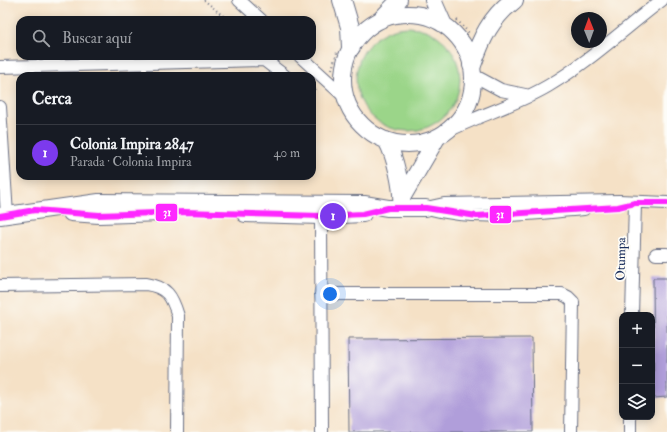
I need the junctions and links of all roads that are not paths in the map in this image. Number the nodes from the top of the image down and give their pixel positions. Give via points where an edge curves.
1 (239, 0) edge
2 (342, 0) edge
3 (399, 0) edge
4 (433, 0) edge
5 (514, 0) edge
6 (662, 0) edge
7 (257, 16) edge
8 (382, 20) junction
9 (444, 25) junction
10 (351, 47) junction
11 (209, 60) edge
12 (271, 60) edge
13 (304, 60) edge
14 (0, 67) edge
15 (473, 70) junction
16 (281, 72) edge
17 (531, 96) junction
18 (345, 97) junction
19 (0, 107) edge
20 (441, 135) junction
21 (386, 140) junction
22 (635, 203) junction
23 (667, 203) edge
24 (397, 204) junction
25 (426, 208) joint
26 (35, 210) junction
27 (3, 215) edge
28 (321, 216) junction
29 (0, 286) edge
30 (321, 294) junction
31 (632, 312) edge
32 (630, 420) edge
33 (177, 432) edge
34 (322, 432) edge
35 (572, 432) edge
36 (630, 432) edge

1 - 7 street
2 - 10 highway via 350,27
3 - 8 main road
4 - 9 main road
5 - 15 highway via 499,13 483,34
6 - 17 street via 581,64
8 - 9 main road via 398,15 416,14
8 - 10 main road via 366,29
9 - 15 main road via 459,38 469,54
10 - 18 main road via 344,64
11 - 14 street
12 - 16 street
13 - 18 street
15 - 17 street via 501,90
15 - 20 main road via 473,87 467,107 458,120
17 - 20 street via 467,121
18 - 21 main road via 361,124
19 - 27 street
20 - 21 main road via 417,144
20 - 24 main road
21 - 24 main road via 395,161
22 - 23 street
22 - 25 street via 452,203
22 - 31 street, Otumpa
24 - 25 main road
24 - 26 main road via 99,202
24 - 28 main road via 363,214
26 - 27 main road
26 - 28 main road via 99,214 184,212
28 - 30 street
29 - 33 street via 146,284 165,290 174,302 178,316
30 - 34 street
30 - 35 street via 562,294 568,297 573,302
32 - 36 street

